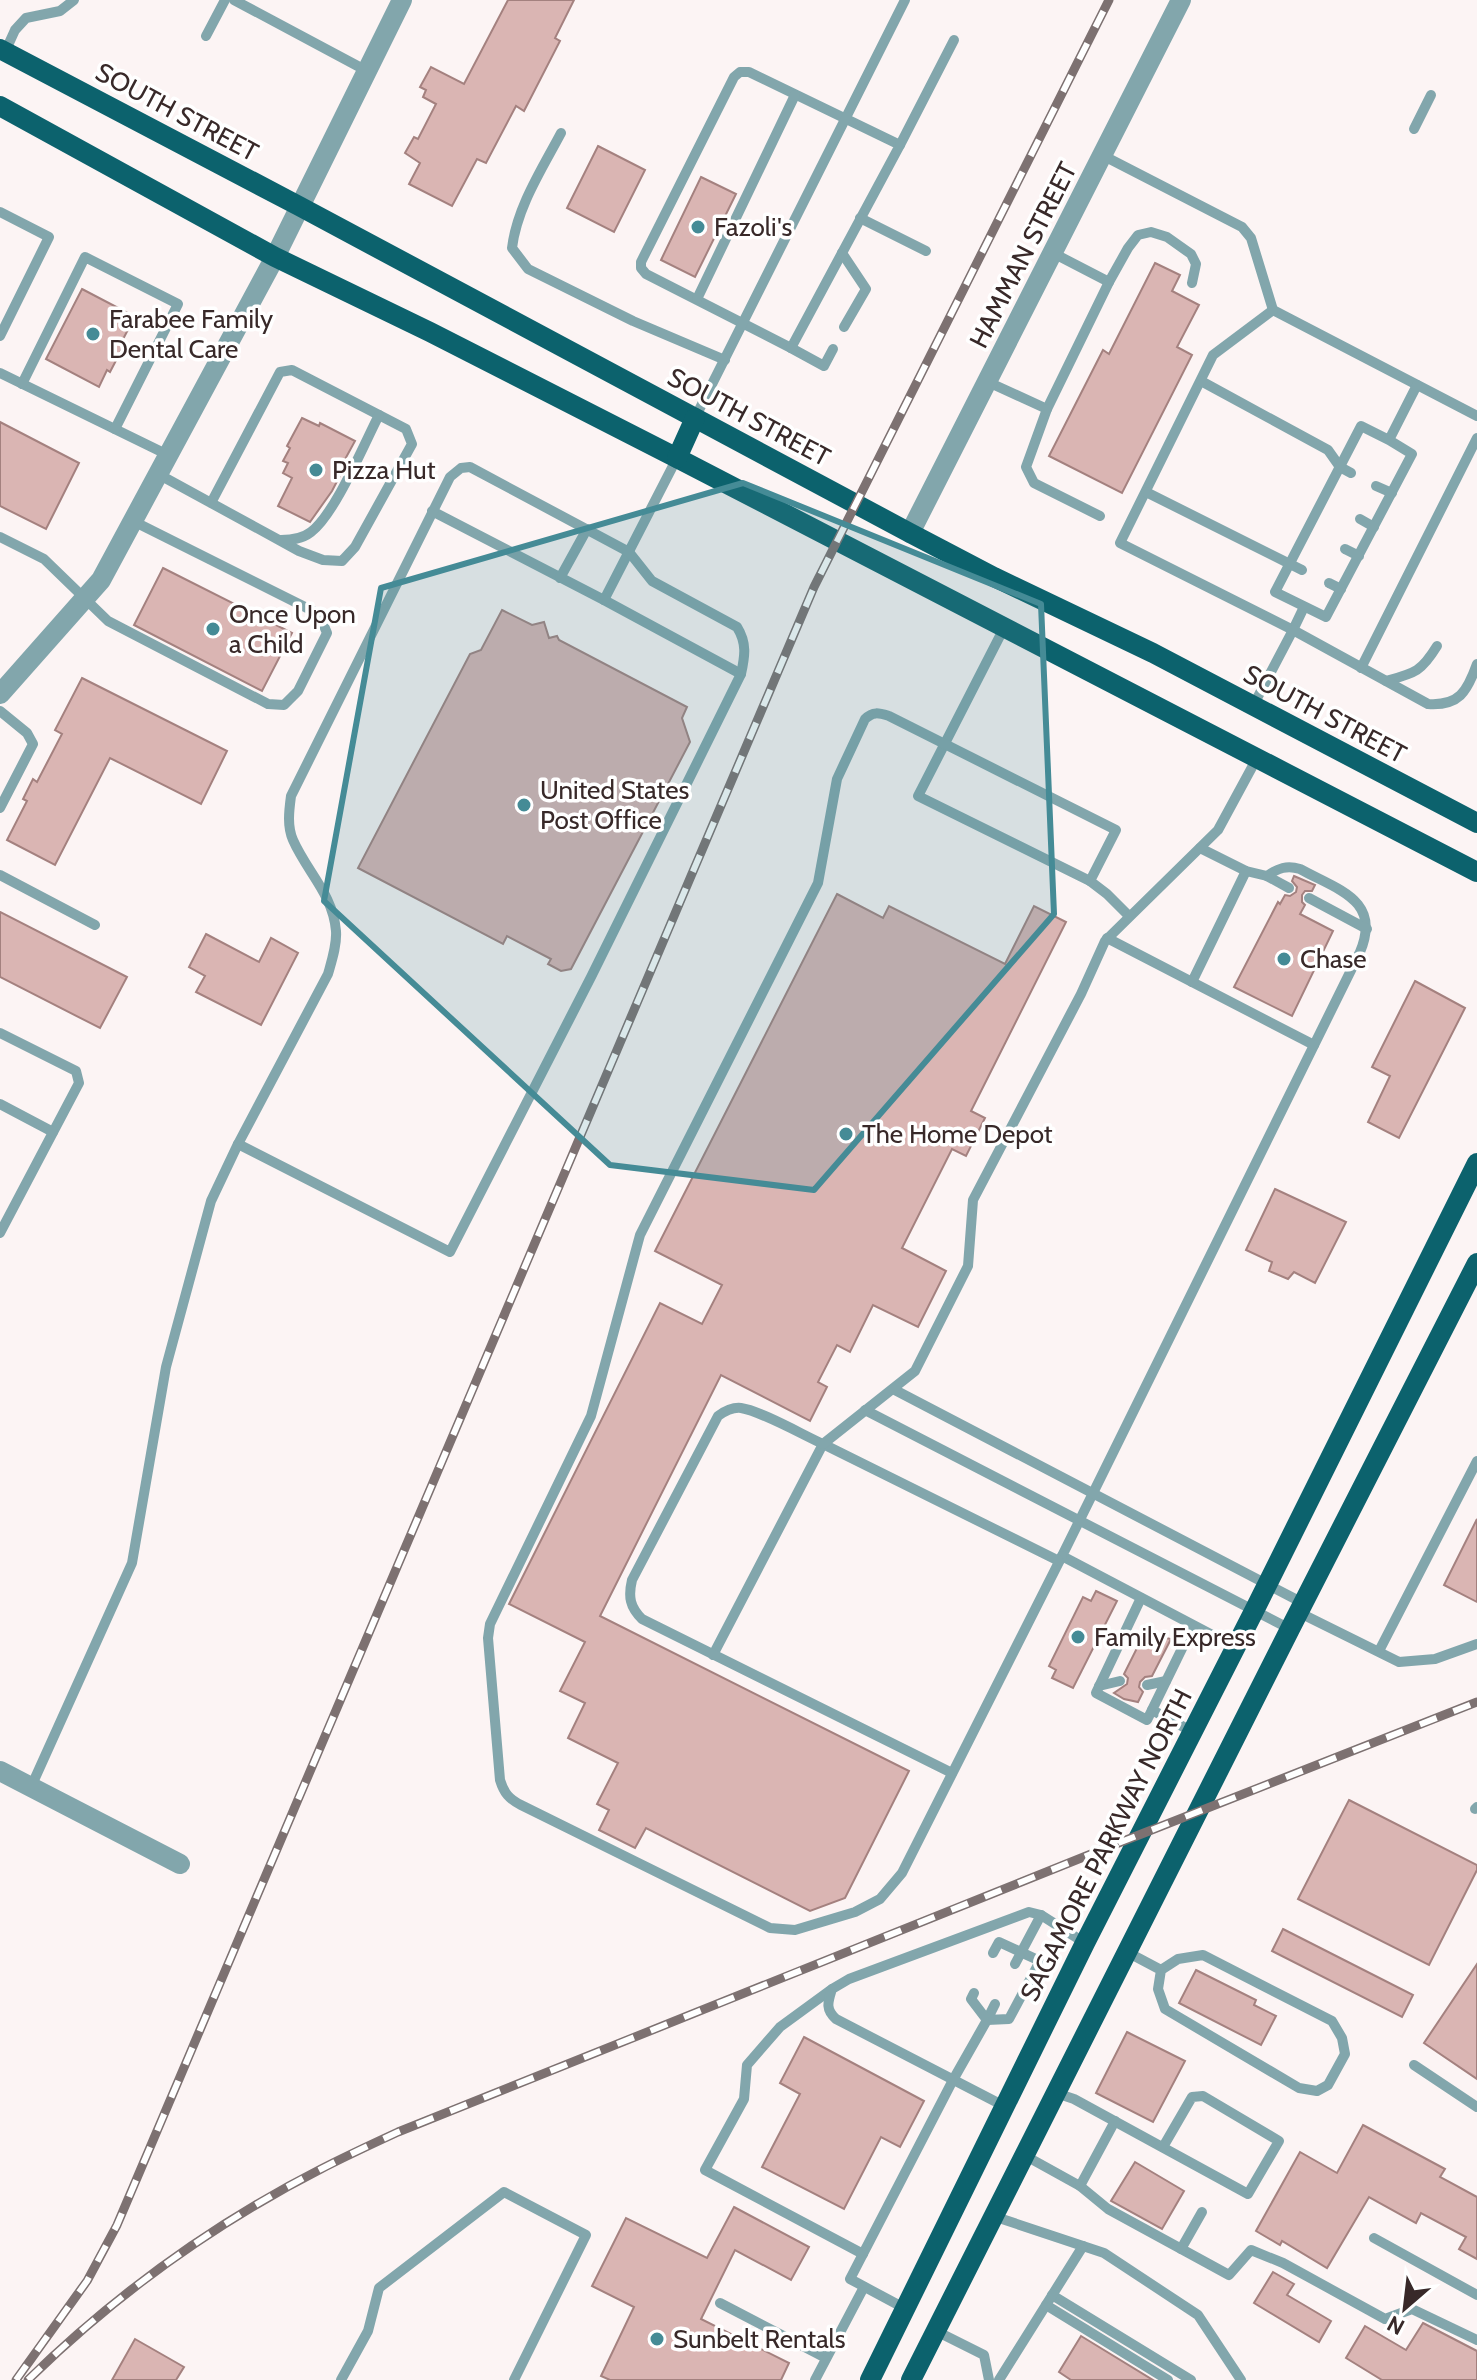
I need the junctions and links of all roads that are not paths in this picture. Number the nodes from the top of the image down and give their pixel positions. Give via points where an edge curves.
1 (74, 0) edge
2 (225, 0) edge
3 (234, 0) edge
4 (402, 0) edge
5 (905, 0) edge
6 (1181, 0) edge
7 (206, 36) dead end
8 (954, 40) dead end
9 (2, 50) edge
10 (367, 71) junction
11 (795, 95) junction
12 (1431, 95) dead end
13 (0, 106) edge
14 (846, 118) junction
15 (1414, 129) dead end
16 (561, 133) dead end
17 (900, 145) junction
18 (1102, 155) junction
19 (299, 206) junction
20 (0, 212) edge
21 (860, 218) junction
22 (926, 251) dead end
23 (842, 253) junction
24 (1053, 253) junction
25 (275, 257) junction
26 (1109, 282) junction
27 (1192, 283) dead end
28 (697, 299) junction
29 (1273, 310) junction
30 (744, 322) junction
31 (844, 327) dead end
32 (0, 336) edge
33 (791, 348) junction
34 (833, 349) dead end
35 (725, 360) junction
36 (0, 373) edge
37 (1201, 381) junction
38 (988, 382) junction
39 (22, 384) junction
40 (1417, 385) junction
41 (1047, 409) junction
42 (379, 415) junction
43 (1477, 416) edge
44 (695, 418) junction
45 (115, 429) junction
46 (1477, 438) edge
47 (1389, 440) junction
48 (168, 455) junction
49 (677, 458) junction
50 (1340, 467) junction
51 (1351, 473) dead end
52 (158, 474) junction
53 (1376, 486) dead end
54 (1146, 492) junction
55 (1392, 493) junction
56 (1322, 501) junction
57 (211, 503) junction
58 (1333, 507) dead end
59 (432, 511) junction
60 (1100, 516) dead end
61 (1360, 519) dead end
62 (133, 521) junction
63 (1374, 527) junction
64 (587, 529) junction
65 (1307, 531) junction
66 (910, 533) junction
67 (1319, 536) dead end
68 (0, 537) edge
69 (279, 540) junction
70 (1345, 549) dead end
71 (629, 552) junction
72 (1359, 556) junction
73 (1289, 565) junction
74 (1302, 570) dead end
75 (560, 578) junction
76 (1329, 583) dead end
77 (1341, 589) junction
78 (84, 599) junction
79 (604, 600) junction
80 (1304, 607) junction
81 (1004, 628) junction
82 (1293, 630) junction
83 (1437, 646) dead end
84 (1477, 664) edge
85 (1361, 668) junction
86 (741, 674) junction
87 (1386, 681) junction
88 (0, 694) edge
89 (1253, 706) junction
90 (0, 711) edge
91 (945, 743) junction
92 (1257, 758) junction
93 (0, 808) edge
94 (1475, 817) edge
95 (1200, 848) junction
96 (1246, 871) junction
97 (1477, 872) edge
98 (0, 875) edge
99 (1267, 876) junction
100 (1090, 881) junction
101 (1289, 888) dead end
102 (1309, 898) dead end
103 (1129, 916) junction
104 (95, 925) dead end
105 (1367, 929) junction
106 (1107, 938) junction
107 (1192, 982) junction
108 (0, 1033) edge
109 (1314, 1045) junction
110 (0, 1104) edge
111 (53, 1132) junction
112 (238, 1144) junction
113 (1477, 1163) edge
114 (0, 1233) edge
115 (1477, 1263) edge
116 (1470, 1295) edge
117 (893, 1389) junction
118 (865, 1410) junction
119 (823, 1444) junction
120 (1477, 1461) edge
121 (1094, 1492) junction
122 (1080, 1520) junction
123 (1061, 1558) junction
124 (1267, 1585) junction
125 (1141, 1598) junction
126 (1254, 1611) junction
127 (1297, 1614) junction
128 (1193, 1626) junction
129 (1477, 1644) edge
130 (1235, 1647) junction
131 (1379, 1651) junction
132 (713, 1655) junction
133 (1120, 1681) dead end
134 (1166, 1681) junction
135 (1147, 1685) dead end
136 (1099, 1686) junction
137 (1152, 1710) junction
138 (1193, 1732) junction
139 (0, 1771) edge
140 (952, 1773) junction
141 (31, 1787) junction
142 (180, 1864) dead end
143 (1041, 1915) junction
144 (1085, 1943) junction
145 (1021, 1951) junction
146 (1127, 1952) junction
147 (993, 1953) dead end
148 (1015, 1964) dead end
149 (1161, 1970) junction
150 (832, 1989) junction
151 (974, 1993) dead end
152 (995, 2004) dead end
153 (987, 2020) junction
154 (1414, 2065) dead end
155 (953, 2080) junction
156 (1056, 2093) junction
157 (1004, 2106) junction
158 (1477, 2107) edge
159 (1115, 2121) junction
160 (1163, 2147) junction
161 (1024, 2155) junction
162 (1080, 2186) junction
163 (1202, 2212) dead end
164 (993, 2216) junction
165 (1374, 2238) dead end
166 (1083, 2246) junction
167 (1181, 2249) junction
168 (863, 2254) junction
169 (864, 2287) junction
170 (1477, 2295) edge
171 (1049, 2300) junction
172 (720, 2303) dead end
173 (906, 2309) junction
174 (936, 2331) junction
175 (1477, 2340) edge
176 (826, 2358) junction
177 (1002, 2379) edge
178 (341, 2380) edge
179 (514, 2380) edge
180 (815, 2380) edge
181 (870, 2380) edge
182 (911, 2380) edge
183 (989, 2380) edge
184 (1168, 2380) edge
185 (1191, 2380) edge
186 (1241, 2380) edge

1 - 9 lane via 60,11 26,18
2 - 7 lane
3 - 10 lane
4 - 10 street
5 - 14 lane
6 - 18 street, HAMMAN STREET
8 - 17 lane
9 - 19 main road, SOUTH STREET
10 - 19 street
11 - 14 lane
11 - 28 lane
11 - 28 lane via 749,72 734,77 641,262 646,274
12 - 15 lane
13 - 25 main road
14 - 17 lane
14 - 30 lane
16 - 35 lane via 524,204 512,248 528,269
17 - 21 lane
18 - 24 street, HAMMAN STREET
18 - 29 lane via 1242,227 1251,238
19 - 25 street
19 - 44 main road, SOUTH STREET
20 - 32 lane via 49,237
21 - 22 lane
21 - 23 lane
23 - 31 lane via 866,289
23 - 33 lane
24 - 26 lane
24 - 38 street, HAMMAN STREET
25 - 48 street
25 - 49 main road
26 - 27 lane via 1138,235 1151,232 1191,254 1196,264
26 - 41 lane
28 - 30 lane
29 - 37 lane via 1213,355
29 - 40 lane
30 - 33 lane
30 - 35 lane
33 - 34 lane via 824,366
35 - 44 lane
36 - 39 lane
37 - 50 lane via 1328,450
37 - 54 lane
38 - 41 lane
38 - 66 street, HAMMAN STREET
39 - 45 lane
39 - 45 lane via 85,257 178,304
40 - 43 lane
40 - 47 lane
41 - 60 lane via 1026,467 1034,483
42 - 57 lane via 292,370 280,372
42 - 69 lane via 318,526 295,539
42 - 69 lane via 406,429 412,444 355,547 342,561 323,560
44 - 49 main road
44 - 66 main road, SOUTH STREET
45 - 48 lane
46 - 85 lane
47 - 50 lane via 1361,426
47 - 55 lane via 1412,454
48 - 52 street
49 - 71 lane
49 - 81 main road
50 - 51 lane
50 - 56 lane
52 - 57 lane
52 - 62 street
53 - 55 lane
54 - 73 lane
54 - 82 lane via 1120,543
55 - 63 lane
56 - 58 lane
56 - 65 lane
57 - 69 lane
59 - 64 lane via 450,477 470,467
59 - 75 lane
59 - 112 lane via 291,796 292,838 333,911 334,953 328,974
61 - 63 lane
62 - 78 street via 101,580
62 - 78 lane via 319,614 327,633 298,691 284,705 268,704 108,621
63 - 72 lane
64 - 71 lane
64 - 75 lane
65 - 67 lane
65 - 73 lane
66 - 89 main road, SOUTH STREET
68 - 78 lane via 44,559
70 - 72 lane
71 - 79 lane
71 - 86 lane via 652,581 737,627 746,654
72 - 77 lane
73 - 74 lane
73 - 80 lane via 1275,592
75 - 79 lane
76 - 77 lane
77 - 80 lane via 1326,617
78 - 88 street
79 - 86 lane
80 - 82 lane
81 - 91 lane
81 - 92 main road
82 - 85 lane
82 - 89 lane
83 - 87 lane via 1424,667
84 - 87 lane via 1461,696 1447,705 1428,704
85 - 87 lane
86 - 112 lane via 450,1252
89 - 94 main road, SOUTH STREET
90 - 93 lane via 33,744
91 - 100 lane via 1116,830
91 - 100 lane via 918,796
91 - 140 lane via 878,712 865,719 858,732 837,779 818,883 640,1235 591,1416 497,1608 488,1638 500,1780 511,1800 770,1928 795,1930 880,1899 902,1873
92 - 95 lane via 1218,830
92 - 97 main road
95 - 96 lane
95 - 103 lane
96 - 99 lane
96 - 107 lane
98 - 104 lane
99 - 101 lane
99 - 105 lane via 1283,867 1300,869 1359,903
100 - 103 lane
102 - 105 lane
103 - 106 lane
105 - 109 lane
106 - 107 lane
106 - 117 lane via 973,1200 968,1266 915,1371
107 - 109 lane
108 - 111 lane via 76,1071 79,1083
109 - 121 lane
110 - 111 lane
111 - 114 lane
112 - 141 lane via 211,1201 166,1367 132,1563
113 - 124 main road, SAGAMORE PARKWAY NORTH
115 - 116 main road
116 - 127 main road
117 - 118 lane
117 - 121 lane
118 - 119 lane
118 - 122 lane
119 - 123 lane
119 - 132 lane
119 - 132 lane via 753,1411 726,1410 718,1416 632,1580 630,1601 642,1619
120 - 131 lane
121 - 122 lane
121 - 124 lane
122 - 123 lane
122 - 126 lane
123 - 125 lane
123 - 140 lane
124 - 126 main road, SAGAMORE PARKWAY NORTH
124 - 127 lane
125 - 128 lane
125 - 136 lane
126 - 127 lane
126 - 130 main road, SAGAMORE PARKWAY NORTH
127 - 131 lane
127 - 146 main road
128 - 130 lane
128 - 134 lane
129 - 131 lane via 1435,1659 1399,1662
130 - 138 main road, SAGAMORE PARKWAY NORTH
132 - 140 lane
133 - 136 lane
134 - 135 lane
134 - 137 lane
136 - 137 lane via 1096,1693 1147,1720
137 - 138 lane
138 - 144 main road, SAGAMORE PARKWAY NORTH
139 - 141 street
141 - 142 street
143 - 144 lane
143 - 145 lane
143 - 150 lane via 1029,1912
144 - 157 main road, SAGAMORE PARKWAY NORTH
145 - 147 lane via 999,1942
145 - 148 lane
145 - 153 lane via 1040,1961 1009,2019
146 - 149 lane
146 - 156 main road
149 - 149 lane via 1158,1989 1165,2009 1299,2088 1317,2091 1328,2085 1345,2054 1332,2021 1203,1955 1178,1959
150 - 155 lane via 827,2003 836,2019
150 - 168 lane via 780,2027 747,2065 744,2099 705,2170
151 - 153 lane via 971,1999
152 - 153 lane
153 - 155 lane
154 - 158 lane
155 - 157 lane
155 - 168 lane
156 - 159 lane
156 - 161 main road
157 - 173 main road, SAGAMORE PARKWAY NORTH
159 - 160 lane
159 - 162 lane
160 - 160 lane via 1248,2194 1279,2141 1203,2096 1192,2097
161 - 162 lane
161 - 164 main road
162 - 167 lane via 1108,2209
163 - 167 lane
164 - 166 lane
164 - 174 main road
165 - 170 lane
166 - 171 lane
166 - 186 lane via 1104,2253 1198,2315
167 - 175 lane via 1229,2275 1251,2250 1385,2319 1412,2309
168 - 169 lane via 850,2279
169 - 173 lane
169 - 176 lane
171 - 177 lane
171 - 184 lane
171 - 185 lane
172 - 176 lane
173 - 181 main road, SAGAMORE PARKWAY NORTH
174 - 182 main road
174 - 183 lane via 984,2355
176 - 180 lane
178 - 179 lane via 368,2331 379,2288 504,2192 586,2235

